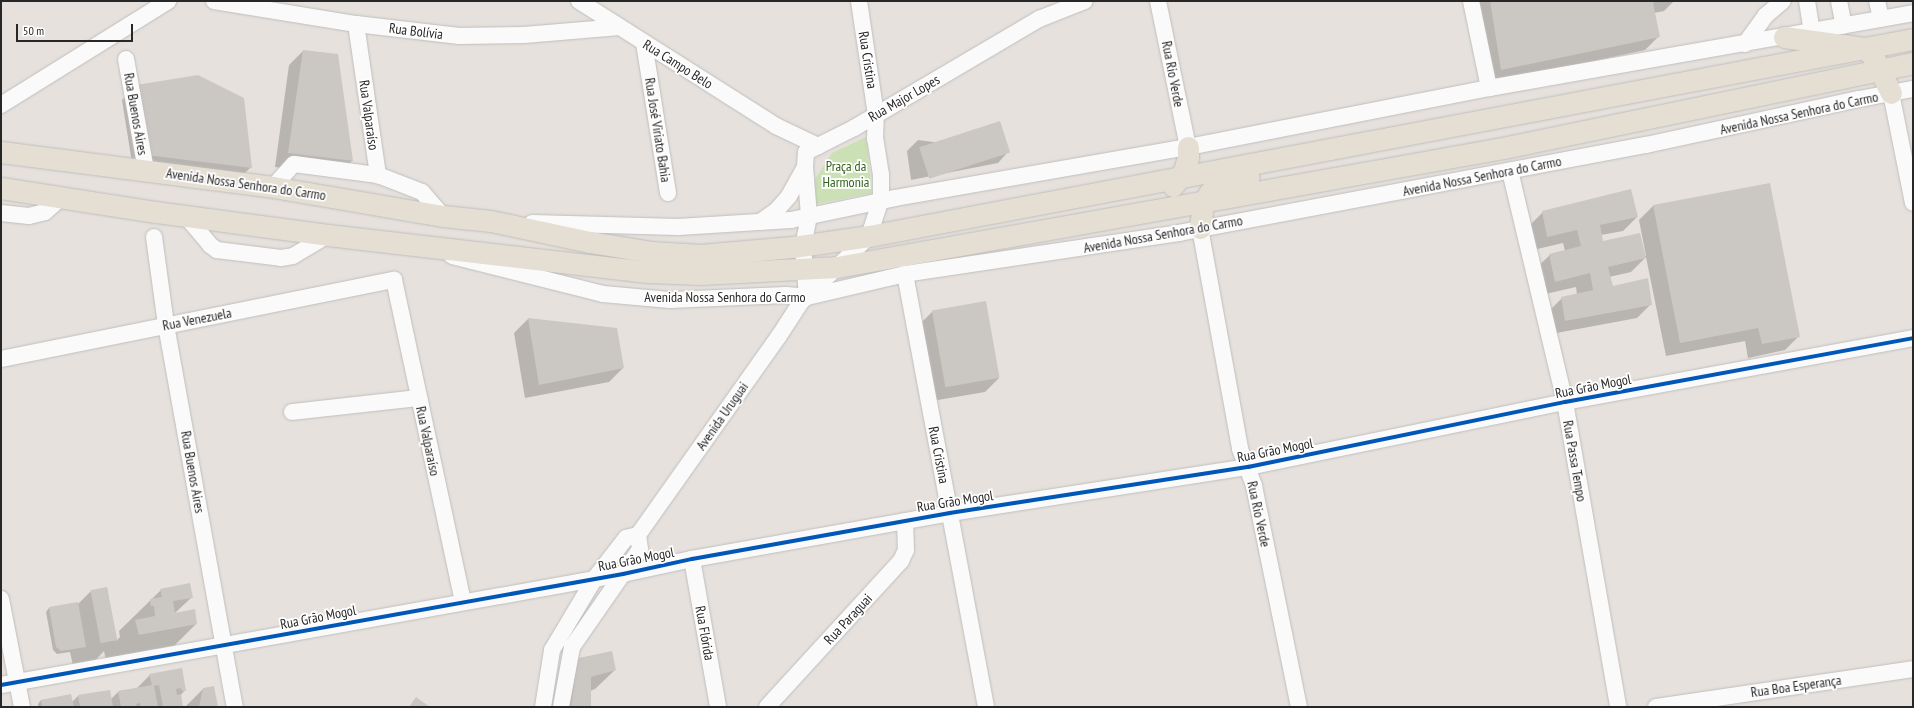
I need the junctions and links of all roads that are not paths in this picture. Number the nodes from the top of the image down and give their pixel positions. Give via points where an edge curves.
1 (168, 1) edge
2 (214, 1) edge
3 (579, 1) edge
4 (859, 1) edge
5 (1085, 1) edge
6 (1158, 1) edge
7 (1471, 1) edge
8 (1784, 1) edge
9 (1807, 1) edge
10 (1839, 1) edge
11 (1877, 1) edge
12 (1913, 13) edge
13 (1881, 19) junction
14 (356, 24) junction
15 (1844, 26) junction
16 (620, 27) junction
17 (1812, 31) junction
18 (1784, 37) junction
19 (1913, 39) edge
20 (644, 43) junction
21 (1745, 44) junction
22 (1864, 48) junction
23 (126, 59) dead end
24 (1897, 66) edge
25 (1489, 88) junction
26 (1913, 89) edge
27 (1891, 94) junction
28 (1, 105) edge
29 (876, 115) junction
30 (854, 128) junction
31 (875, 139) junction
32 (1188, 147) junction
33 (1, 152) edge
34 (810, 155) junction
35 (1297, 156) junction
36 (146, 170) junction
37 (1510, 171) junction
38 (378, 175) junction
39 (1179, 179) junction
40 (273, 187) junction
41 (1, 188) edge
42 (668, 193) dead end
43 (63, 196) junction
44 (881, 200) junction
45 (1913, 202) edge
46 (1203, 203) junction
47 (1, 213) edge
48 (186, 216) junction
49 (443, 216) junction
50 (809, 216) junction
51 (491, 221) junction
52 (760, 222) junction
53 (1080, 224) junction
54 (1200, 228) junction
55 (328, 235) junction
56 (869, 236) junction
57 (154, 237) dead end
58 (412, 244) junction
59 (803, 246) junction
60 (837, 267) junction
61 (804, 268) junction
62 (905, 274) junction
63 (394, 280) joint
64 (771, 296) junction
65 (807, 297) junction
66 (166, 325) junction
67 (779, 336) junction
68 (1913, 338) edge
69 (1, 359) edge
70 (419, 398) junction
71 (1565, 402) junction
72 (292, 412) dead end
73 (1248, 467) junction
74 (950, 513) junction
75 (906, 521) junction
76 (639, 542) junction
77 (692, 559) junction
78 (672, 563) junction
79 (623, 574) junction
80 (595, 578) junction
81 (1, 599) edge
82 (463, 602) junction
83 (225, 646) junction
84 (1913, 669) edge
85 (17, 682) junction
86 (1, 686) edge
87 (22, 707) edge
88 (235, 707) edge
89 (543, 707) edge
90 (560, 707) edge
91 (718, 707) edge
92 (767, 707) edge
93 (986, 707) edge
94 (1299, 707) edge
95 (1618, 707) edge
96 (1656, 707) edge

1 - 28 street
2 - 14 street, Rua Bolívia
3 - 16 street, Rua Campo Belo
4 - 29 street, Rua Cristina
5 - 29 street, Rua Major Lopes via 1039,20
6 - 32 street, Rua Rio Verde
7 - 25 street
8 - 21 street via 1765,16
9 - 17 street
10 - 15 street
11 - 13 street
12 - 13 street, Avenida Nossa Senhora do Carmo
13 - 15 street, Avenida Nossa Senhora do Carmo
14 - 16 street, Rua Bolívia via 459,36 524,35
14 - 38 street, Rua Valparaíso
15 - 17 street, Avenida Nossa Senhora do Carmo
16 - 20 street, Rua Campo Belo
17 - 18 street, Avenida Nossa Senhora do Carmo
18 - 21 street, Avenida Nossa Senhora do Carmo
18 - 22 main road
19 - 22 main road, Avenida Nossa Senhora do Carmo
20 - 34 street, Rua Campo Belo via 776,126
20 - 42 street, Rua José Viriato Bahia
21 - 25 street, Avenida Nossa Senhora do Carmo
22 - 24 main road via 1873,56
22 - 35 main road, Avenida Nossa Senhora do Carmo
23 - 36 street, Rua Buenos Aires
24 - 27 main road
24 - 46 main road, Avenida Nossa Senhora do Carmo via 1503,148
25 - 32 street, Avenida Nossa Senhora do Carmo
26 - 27 street, Avenida Nossa Senhora do Carmo
27 - 37 street, Avenida Nossa Senhora do Carmo
27 - 45 street
29 - 30 street, Rua Major Lopes
29 - 31 street, Rua Cristina
30 - 31 street via 867,130
30 - 34 street, Rua Major Lopes
31 - 44 street, Rua Cristina via 881,175
32 - 39 main road via 1188,158
32 - 44 street, Avenida Nossa Senhora do Carmo
33 - 36 main road, Avenida Nossa Senhora do Carmo
34 - 50 street
34 - 52 street via 789,196 776,211
35 - 39 main road, Avenida Nossa Senhora do Carmo via 1222,168
35 - 46 main road via 1266,174 1227,181 1210,192
36 - 40 main road, Avenida Nossa Senhora do Carmo
37 - 54 street, Avenida Nossa Senhora do Carmo
37 - 71 street, Rua Passa Tempo
38 - 40 street via 294,164
38 - 49 street via 422,192
39 - 53 main road via 1160,195 1109,209
39 - 56 main road, Avenida Nossa Senhora do Carmo
40 - 49 main road, Avenida Nossa Senhora do Carmo
41 - 43 main road, Avenida Nossa Senhora do Carmo
43 - 47 street via 39,214 29,216
43 - 48 main road, Avenida Nossa Senhora do Carmo
44 - 50 street, Avenida Nossa Senhora do Carmo
44 - 56 street, Rua Cristina
46 - 53 main road, Avenida Nossa Senhora do Carmo
46 - 54 main road
48 - 55 main road, Avenida Nossa Senhora do Carmo
48 - 55 street via 217,250 281,258 293,256
49 - 51 main road, Avenida Nossa Senhora do Carmo
50 - 52 street, Avenida Nossa Senhora do Carmo
50 - 59 street
51 - 52 street, Avenida Nossa Senhora do Carmo via 678,227
51 - 59 main road, Avenida Nossa Senhora do Carmo via 652,252 700,255
53 - 60 main road, Avenida Nossa Senhora do Carmo
54 - 62 street, Avenida Nossa Senhora do Carmo
54 - 73 street, Rua Rio Verde via 1240,449
55 - 58 main road, Avenida Nossa Senhora do Carmo
56 - 59 main road, Avenida Nossa Senhora do Carmo
56 - 60 street, Avenida Uruguai
57 - 66 street, Rua Buenos Aires
58 - 61 main road, Avenida Nossa Senhora do Carmo via 650,272 700,274
58 - 64 street, Avenida Nossa Senhora do Carmo via 603,294 670,300
59 - 61 street
60 - 61 main road, Avenida Nossa Senhora do Carmo
60 - 65 street, Avenida Uruguai
61 - 65 street
62 - 65 street, Avenida Nossa Senhora do Carmo
62 - 74 street, Rua Cristina
63 - 66 street, Rua Venezuela
63 - 70 street, Rua Valparaíso
64 - 65 street, Avenida Nossa Senhora do Carmo
64 - 67 street via 781,304 783,312
65 - 67 street, Avenida Uruguai via 800,302
66 - 69 street, Rua Venezuela
66 - 83 street, Rua Buenos Aires
67 - 76 street, Avenida Uruguai
68 - 71 street, Rua Grão Mogol
70 - 72 street
70 - 82 street, Rua Valparaíso
71 - 73 street, Rua Grão Mogol
71 - 95 street, Rua Passa Tempo
73 - 74 street, Rua Grão Mogol
73 - 94 street, Rua Rio Verde
74 - 75 street, Rua Grão Mogol
74 - 93 street, Rua Cristina
75 - 77 street, Rua Grão Mogol
75 - 92 street, Rua Paraguai via 906,550 901,561
76 - 78 street, Rua Grão Mogol via 649,557
76 - 79 street, Avenida Uruguai
76 - 80 street, Avenida Uruguai via 626,538
77 - 78 street, Rua Grão Mogol
77 - 91 street, Rua Flórida
78 - 79 street, Rua Grão Mogol
79 - 80 street, Rua Grão Mogol
79 - 90 street, Avenida Uruguai via 572,647
80 - 82 street, Rua Grão Mogol
80 - 89 street, Avenida Uruguai via 552,650
81 - 85 street
82 - 83 street, Rua Grão Mogol
83 - 85 street, Rua Grão Mogol
83 - 88 street, Rua Buenos Aires
84 - 96 street, Rua Boa Esperança
85 - 86 street, Rua Grão Mogol
85 - 87 street

